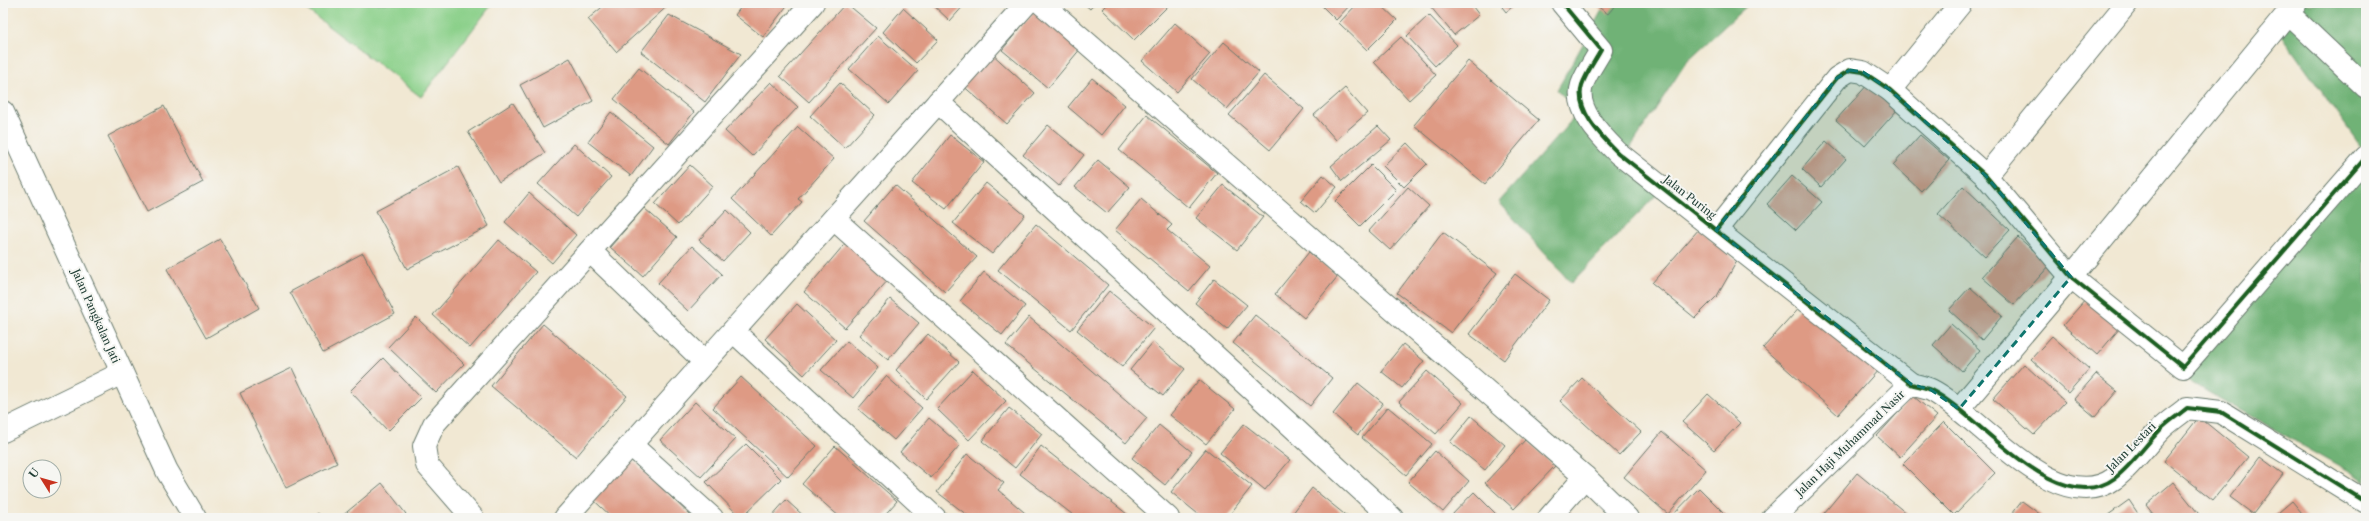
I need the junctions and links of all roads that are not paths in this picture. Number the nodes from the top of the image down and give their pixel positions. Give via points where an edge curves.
1 (813, 3) edge
2 (1027, 3) edge
3 (1042, 3) edge
4 (1562, 3) edge
5 (1961, 3) edge
6 (2127, 3) edge
7 (2292, 9) edge
8 (2366, 87) edge
9 (1890, 90) junction
10 (938, 102) junction
11 (3, 112) edge
12 (2366, 157) edge
13 (1986, 176) junction
14 (834, 219) junction
15 (1716, 230) junction
16 (590, 251) junction
17 (2071, 277) junction
18 (733, 331) junction
19 (706, 362) junction
20 (122, 373) junction
21 (1911, 384) junction
22 (1959, 409) junction
23 (3, 431) edge
24 (631, 445) junction
25 (1585, 477) junction
26 (2366, 502) edge
27 (463, 515) edge
28 (195, 518) edge
29 (565, 518) edge
30 (712, 518) edge
31 (936, 518) edge
32 (1168, 518) edge
33 (1392, 518) edge
34 (1549, 518) edge
35 (1627, 518) edge
36 (1773, 518) edge

1 - 16 street
2 - 10 street
3 - 25 street
4 - 15 street, Jalan Puring via 1601,50 1582,84 1580,96 1594,125 1618,153
5 - 9 street
6 - 13 street
7 - 8 street
7 - 17 street
9 - 13 street
9 - 15 street via 1863,72 1850,70 1837,78
10 - 14 street
10 - 33 street
11 - 20 street, Jalan Pangkalan Jati
12 - 17 street via 2183,367
13 - 17 street
14 - 18 street
14 - 32 street
15 - 21 street, Jalan Puring
16 - 19 street
16 - 27 street via 434,424 424,446 427,465
17 - 22 street
18 - 19 street
18 - 31 street
19 - 24 street
20 - 23 street
20 - 28 street, Jalan Pangkalan Jati via 167,471
21 - 22 street, Jalan Lestari via 1931,390
21 - 36 street, Jalan Haji Muhammad Nasir
22 - 26 street, Jalan Lestari via 2033,472 2066,488 2091,489 2115,478 2162,428 2187,408 2221,412
24 - 29 street
24 - 30 street
25 - 34 street
25 - 35 street

